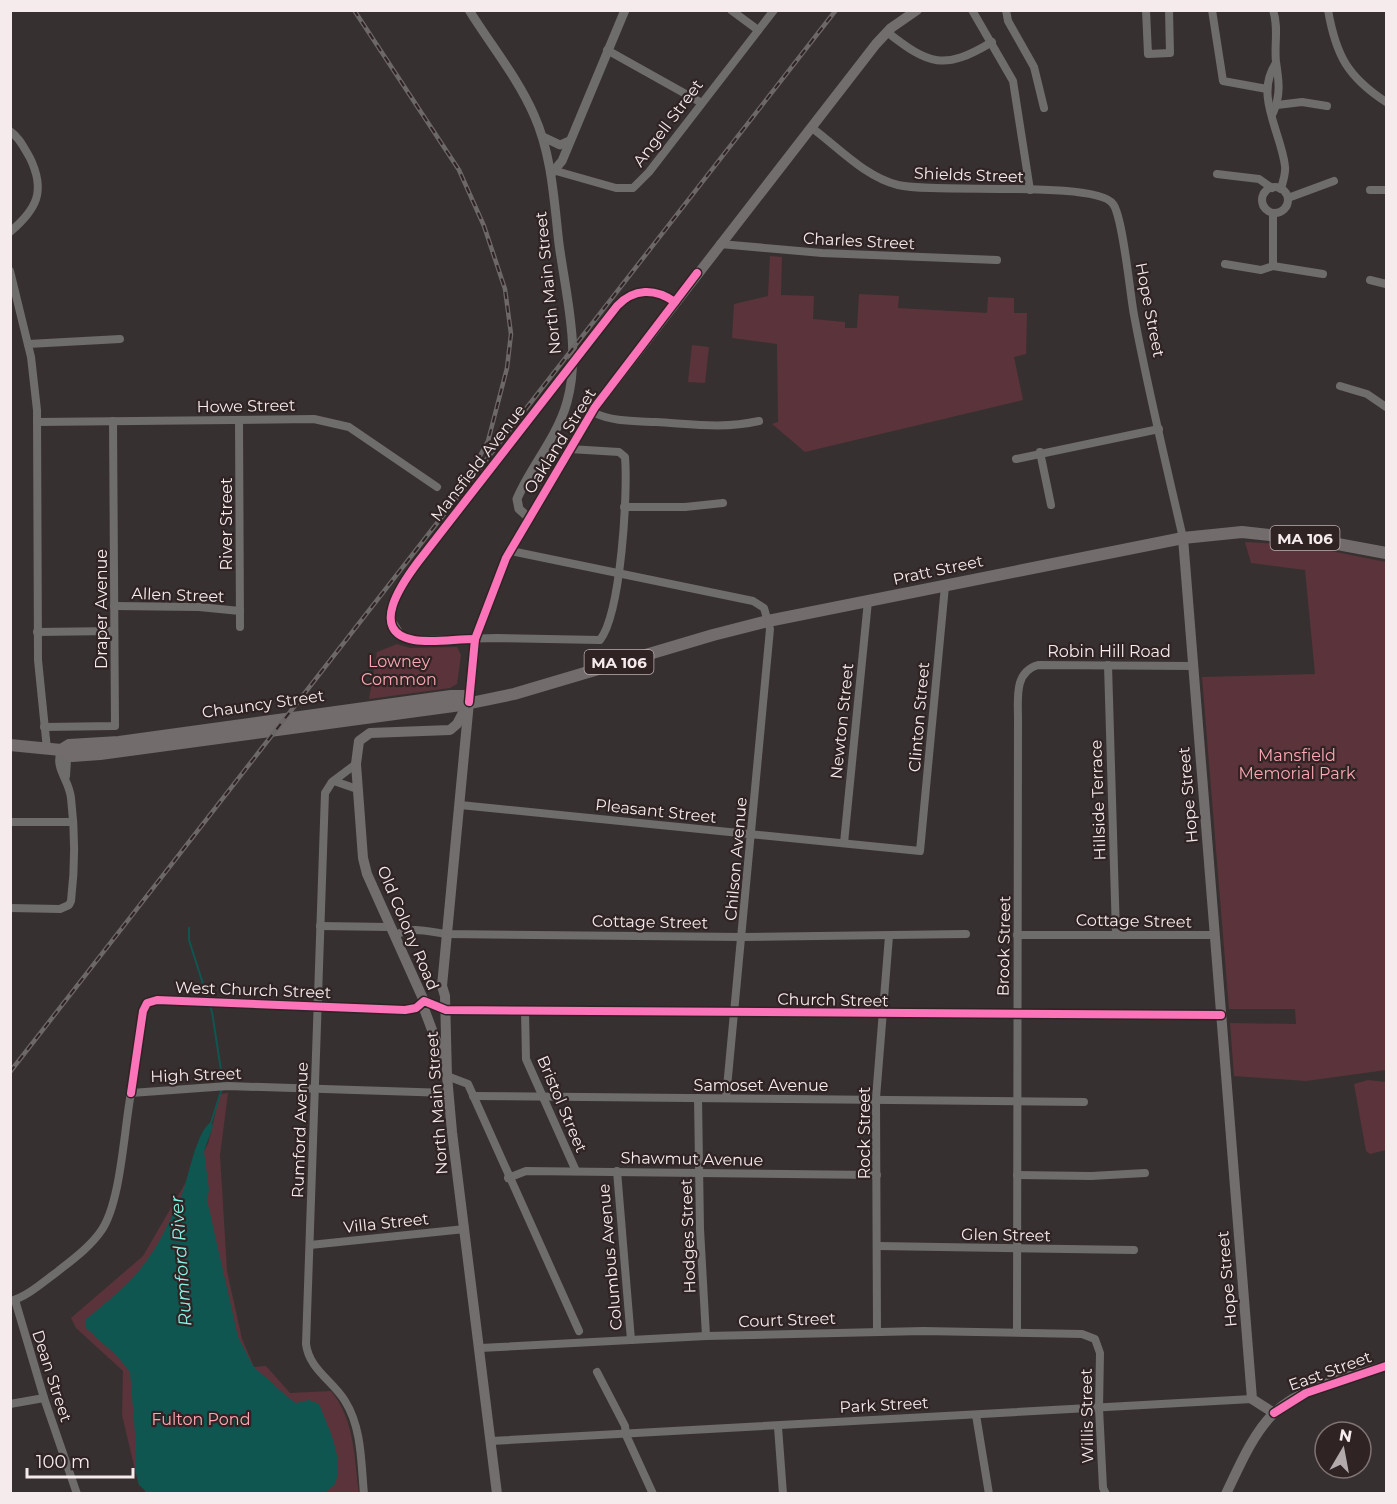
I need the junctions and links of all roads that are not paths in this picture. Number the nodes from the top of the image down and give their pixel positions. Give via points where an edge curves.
1 (469, 10) edge
2 (625, 10) edge
3 (731, 10) edge
4 (774, 10) edge
5 (917, 10) edge
6 (972, 10) edge
7 (1006, 10) edge
8 (1146, 10) edge
9 (1169, 10) edge
10 (1212, 10) edge
11 (1272, 10) edge
12 (1329, 10) edge
13 (758, 30) junction
14 (887, 32) junction
15 (992, 42) junction
16 (607, 50) junction
17 (1276, 63) junction
18 (1267, 89) junction
19 (1385, 101) edge
20 (700, 102) junction
21 (1327, 105) dead end
22 (1044, 108) dead end
23 (1275, 109) junction
24 (812, 128) junction
25 (10, 131) edge
26 (543, 137) junction
27 (569, 141) junction
28 (553, 173) junction
29 (1217, 174) dead end
30 (1334, 181) dead end
31 (1272, 188) junction
32 (1281, 189) junction
33 (1030, 190) junction
34 (1370, 190) dead end
35 (1386, 190) edge
36 (1106, 197) joint
37 (1288, 198) junction
38 (1273, 213) junction
39 (10, 232) edge
40 (720, 244) junction
41 (997, 260) dead end
42 (1225, 264) dead end
43 (1272, 267) junction
44 (10, 271) edge
45 (1323, 274) dead end
46 (1370, 280) dead end
47 (1386, 284) edge
48 (675, 302) junction
49 (120, 339) dead end
50 (27, 344) junction
51 (1340, 386) dead end
52 (1386, 406) edge
53 (592, 412) junction
54 (239, 420) junction
55 (759, 421) dead end
56 (37, 422) junction
57 (113, 422) junction
58 (1159, 429) junction
59 (569, 449) junction
60 (1040, 453) junction
61 (1016, 459) dead end
62 (437, 488) dead end
63 (723, 503) dead end
64 (1051, 505) dead end
65 (624, 507) junction
66 (529, 518) junction
67 (1183, 538) junction
68 (511, 551) junction
69 (1386, 553) edge
70 (620, 574) junction
71 (945, 586) junction
72 (868, 601) junction
73 (114, 606) junction
74 (240, 610) junction
75 (768, 621) junction
76 (240, 627) dead end
77 (114, 631) junction
78 (37, 632) junction
79 (475, 639) junction
80 (1108, 665) junction
81 (1193, 666) junction
82 (1026, 670) joint
83 (469, 702) junction
84 (44, 727) junction
85 (450, 730) junction
86 (10, 745) edge
87 (47, 749) junction
88 (61, 750) junction
89 (464, 756) junction
90 (356, 764) junction
91 (334, 781) junction
92 (357, 789) junction
93 (460, 805) junction
94 (10, 822) edge
95 (72, 822) junction
96 (752, 834) junction
97 (844, 843) junction
98 (920, 851) joint
99 (10, 908) edge
100 (320, 926) junction
101 (392, 931) junction
102 (446, 934) junction
103 (966, 934) dead end
104 (1116, 934) junction
105 (1017, 935) junction
106 (1215, 935) junction
107 (889, 936) junction
108 (743, 937) junction
109 (442, 986) junction
110 (424, 1001) junction
111 (317, 1006) junction
112 (446, 1010) junction
113 (525, 1011) junction
114 (735, 1012) junction
115 (882, 1014) junction
116 (1016, 1015) junction
117 (1221, 1016) junction
118 (447, 1076) junction
119 (315, 1089) junction
120 (131, 1093) junction
121 (448, 1093) junction
122 (473, 1096) junction
123 (541, 1097) junction
124 (698, 1098) junction
125 (726, 1098) junction
126 (876, 1098) junction
127 (1017, 1099) junction
128 (1084, 1102) dead end
129 (576, 1171) junction
130 (617, 1171) junction
131 (699, 1172) junction
132 (1145, 1173) dead end
133 (877, 1175) junction
134 (1017, 1175) junction
135 (508, 1178) junction
136 (465, 1229) junction
137 (310, 1245) junction
138 (878, 1246) junction
139 (1016, 1250) junction
140 (1134, 1250) dead end
141 (13, 1300) edge
142 (877, 1330) junction
143 (579, 1331) dead end
144 (1017, 1332) junction
145 (706, 1336) junction
146 (1095, 1339) joint
147 (631, 1340) junction
148 (480, 1348) junction
149 (1386, 1366) edge
150 (597, 1372) dead end
151 (44, 1398) junction
152 (1252, 1399) junction
153 (10, 1404) edge
154 (1099, 1408) junction
155 (1274, 1413) junction
156 (976, 1415) junction
157 (778, 1426) junction
158 (626, 1435) junction
159 (491, 1441) junction
160 (77, 1494) edge
161 (364, 1494) edge
162 (497, 1494) edge
163 (653, 1494) edge
164 (783, 1494) edge
165 (989, 1494) edge
166 (1106, 1494) edge
167 (1226, 1494) edge

1 - 26 street via 526,97
2 - 16 street
3 - 13 street
4 - 13 street, Angell Street
5 - 14 main road, Oakland Street
6 - 15 street
7 - 22 street via 1008,21 1034,67
8 - 9 street via 1148,54 1170,53
10 - 18 street via 1223,81
11 - 17 street via 1277,29
12 - 19 street via 1337,48 1347,68
13 - 20 street, Angell Street
14 - 15 street via 915,54 944,61 969,57
14 - 24 main road, Oakland Street
15 - 33 street via 1013,81
16 - 20 street
16 - 27 street
17 - 18 street
17 - 23 street via 1280,87
18 - 23 street via 1268,101
20 - 28 street, Angell Street via 633,188
21 - 23 street via 1302,102
23 - 32 street via 1285,166
24 - 33 street, Shields Street via 864,169 899,185
24 - 40 main road, Oakland Street
25 - 39 street via 30,160 40,186 34,205
26 - 27 street via 560,145
26 - 28 street
27 - 28 street
28 - 66 street, North Main Street via 572,334 571,378 561,420 517,499 519,509
29 - 31 street via 1259,179
30 - 37 street
31 - 32 street
31 - 38 street via 1262,201 1266,210
32 - 37 street
33 - 36 street, Shields Street
34 - 35 street
36 - 58 street, Hope Street via 1119,219
37 - 38 street via 1285,210
38 - 43 street
40 - 41 street, Charles Street via 822,253
40 - 48 main road, Oakland Street
42 - 43 street via 1261,270
43 - 45 street
44 - 50 street
46 - 47 street
48 - 53 main road, Oakland Street
48 - 79 street, Mansfield Avenue, bridge via 658,292 643,291 630,295 617,306 410,573 392,604 394,628 408,638
49 - 50 street
50 - 56 street
51 - 52 street via 1367,394
53 - 55 street via 624,422 707,427
53 - 59 main road, Oakland Street
54 - 57 street, Howe Street
54 - 62 street, Howe Street via 314,419 349,426
54 - 74 street, River Street
56 - 57 street, Howe Street
56 - 78 street
57 - 73 street, Draper Avenue
58 - 60 street
58 - 67 street, Hope Street
59 - 65 street via 624,454
59 - 66 main road, Oakland Street
60 - 61 street
60 - 64 street
63 - 65 street
65 - 70 street
66 - 68 main road, Oakland Street
67 - 69 main road, Pratt Street / MA 106 via 1242,532
67 - 71 main road, Pratt Street / MA 106
67 - 81 main road, Hope Street
68 - 70 street
68 - 79 main road, Oakland Street
70 - 75 street via 758,602
70 - 79 street, Mansfield Avenue via 600,640
71 - 72 main road, Pratt Street / MA 106
71 - 98 street, Clinton Street
72 - 75 main road, Pratt Street / MA 106
72 - 97 street, Newton Street
73 - 74 street, Allen Street
73 - 77 street, Draper Avenue
74 - 76 street, River Street
75 - 83 main road, Chauncy Street / MA 106 via 514,694
75 - 96 street, Chilson Avenue
77 - 78 street
77 - 84 street, Draper Avenue via 114,726
78 - 84 street
79 - 83 main road, North Main Street
80 - 81 street, Robin Hill Road
80 - 82 street, Robin Hill Road via 1038,664
80 - 104 street, Hillside Terrace
81 - 106 main road, Hope Street
82 - 105 street, Brook Street via 1020,681 1018,719
83 - 85 main road
83 - 88 main road, Chauncy Street / MA 106 via 464,696 451,696 119,742 69,745
83 - 89 main road, North Main Street
84 - 87 street
85 - 89 main road via 461,740
85 - 90 main road, Old Colony Road via 370,733 357,745
86 - 87 main road, Chauncy Street / MA 106
87 - 88 main road, Chauncy Street / MA 106
88 - 95 street via 67,760
89 - 93 main road, North Main Street
90 - 91 street
90 - 92 main road, Old Colony Road
91 - 92 street
91 - 100 street, Rumford Avenue via 325,793
92 - 101 main road, Old Colony Road via 363,858
93 - 96 street, Pleasant Street
93 - 102 main road, North Main Street
94 - 95 street
95 - 99 street via 70,905 60,909
96 - 97 street, Pleasant Street
96 - 108 street, Chilson Avenue
97 - 98 street, Pleasant Street
100 - 101 street, Cottage Street
100 - 111 street, Rumford Avenue
101 - 102 street, Cottage Street
101 - 110 main road, Old Colony Road
102 - 108 street, Cottage Street
102 - 109 main road, North Main Street
103 - 107 street, Cottage Street
104 - 105 street, Cottage Street
104 - 106 street, Cottage Street
105 - 116 street, Brook Street
106 - 117 main road, Hope Street
107 - 108 street, Cottage Street
107 - 115 street, Rock Street
108 - 114 street, Chilson Avenue
109 - 110 main road via 435,997
109 - 112 main road, North Main Street
110 - 111 street, West Church Street via 405,1010
110 - 112 street
110 - 118 main road, Old Colony Road
111 - 119 street, Rumford Avenue
111 - 120 street, West Church Street via 157,1000 147,1003
112 - 113 street, Church Street
112 - 118 main road, North Main Street
113 - 114 street, Church Street
113 - 123 street, Bristol Street via 526,1059
114 - 115 street, Church Street
114 - 125 street, Chilson Avenue
115 - 116 street, Church Street
115 - 126 street, Rock Street
116 - 117 street, Church Street
116 - 127 street, Brook Street
117 - 152 main road, Hope Street
118 - 121 main road, North Main Street
118 - 122 street via 468,1084
119 - 120 street, High Street via 218,1086
119 - 121 street, High Street
119 - 137 street, Rumford Avenue
120 - 141 street, High Street via 115,1190 100,1233 65,1265
121 - 136 main road, North Main Street
122 - 123 street, Samoset Avenue
122 - 135 street
123 - 124 street, Samoset Avenue
123 - 129 street, Bristol Street
124 - 125 street, Samoset Avenue
124 - 131 street, Hodges Street
125 - 126 street, Samoset Avenue
126 - 127 street, Samoset Avenue
126 - 133 street, Rock Street
127 - 128 street, Samoset Avenue
127 - 134 street, Brook Street
129 - 130 street, Shawmut Avenue
129 - 135 street, Shawmut Avenue via 526,1171
130 - 131 street, Shawmut Avenue
130 - 147 street, Columbus Avenue
131 - 133 street, Shawmut Avenue
131 - 145 street, Hodges Street
132 - 134 street
133 - 138 street, Rock Street
134 - 139 street, Brook Street
135 - 143 street
136 - 137 street, Villa Street
136 - 148 main road, North Main Street
137 - 161 street, Rumford Avenue via 307,1352 338,1390 354,1419
138 - 139 street, Glen Street
138 - 142 street, Rock Street
139 - 140 street, Glen Street
139 - 144 street, Brook Street
141 - 151 street, Dean Street
142 - 144 street, Court Street
142 - 145 street, Court Street
144 - 146 street, Court Street via 1059,1332
145 - 147 street, Court Street
146 - 154 street, Willis Street via 1100,1353
147 - 148 street, Court Street
148 - 159 main road, North Main Street
149 - 155 main road, East Street via 1306,1393
150 - 158 street
151 - 153 street
151 - 160 street, Dean Street
152 - 154 street, Park Street
152 - 155 main road
154 - 156 street, Park Street
154 - 166 street, Willis Street via 1101,1475
155 - 167 main road, East Street
156 - 157 street, Park Street
156 - 165 street
157 - 158 street, Park Street
157 - 164 street
158 - 159 street, Park Street
158 - 163 street
159 - 162 main road, North Main Street

